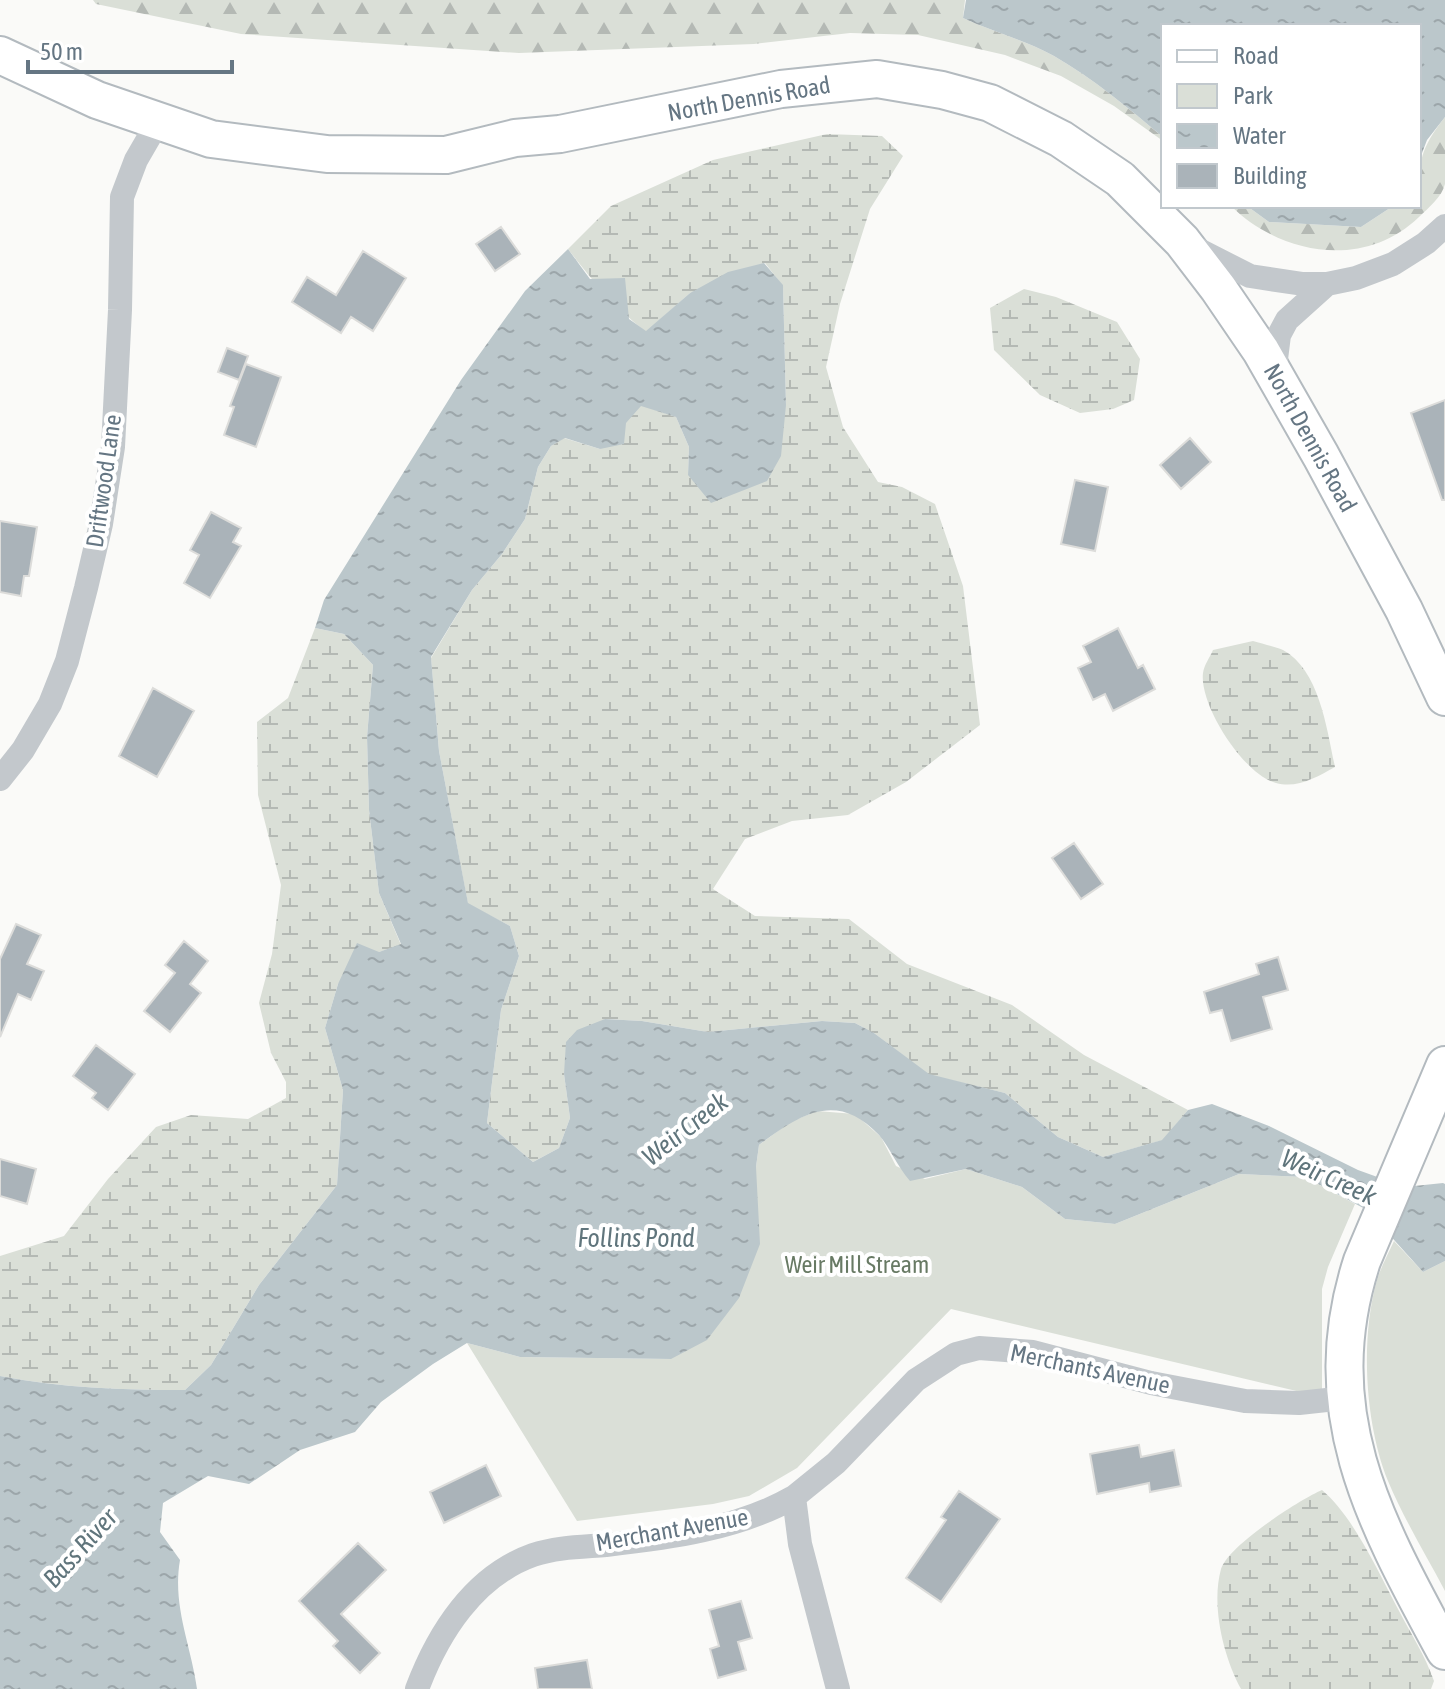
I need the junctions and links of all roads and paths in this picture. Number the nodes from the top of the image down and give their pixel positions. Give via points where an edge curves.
1 (0, 55) edge
2 (158, 122) junction
3 (1445, 226) edge
4 (1182, 241) junction
5 (1327, 284) junction
6 (1274, 375) junction
7 (1445, 697) edge
8 (0, 779) edge
9 (1445, 1065) edge
10 (1345, 1398) junction
11 (794, 1497) junction
12 (1445, 1651) edge
13 (417, 1689) edge
14 (838, 1689) edge

1 - 2 main road, North Dennis Road
2 - 4 main road, North Dennis Road via 211,139 270,148 446,155 781,89 877,79 990,103 1061,139 1120,179
2 - 8 street, Driftwood Lane via 122,197 113,447 92,562 67,661 50,704
3 - 5 street via 1393,264
4 - 5 street via 1250,276
4 - 6 main road, North Dennis Road
5 - 6 street via 1287,320 1279,335
6 - 7 main road, North Dennis Road via 1404,610
9 - 10 main road via 1352,1293
10 - 11 street, Merchants Avenue via 1245,1401 1033,1352 979,1348 956,1354 916,1380 836,1463
10 - 12 main road via 1376,1516
11 - 13 street, Merchant Avenue via 716,1527 551,1550 511,1566 465,1602 429,1657
11 - 14 street via 800,1544

